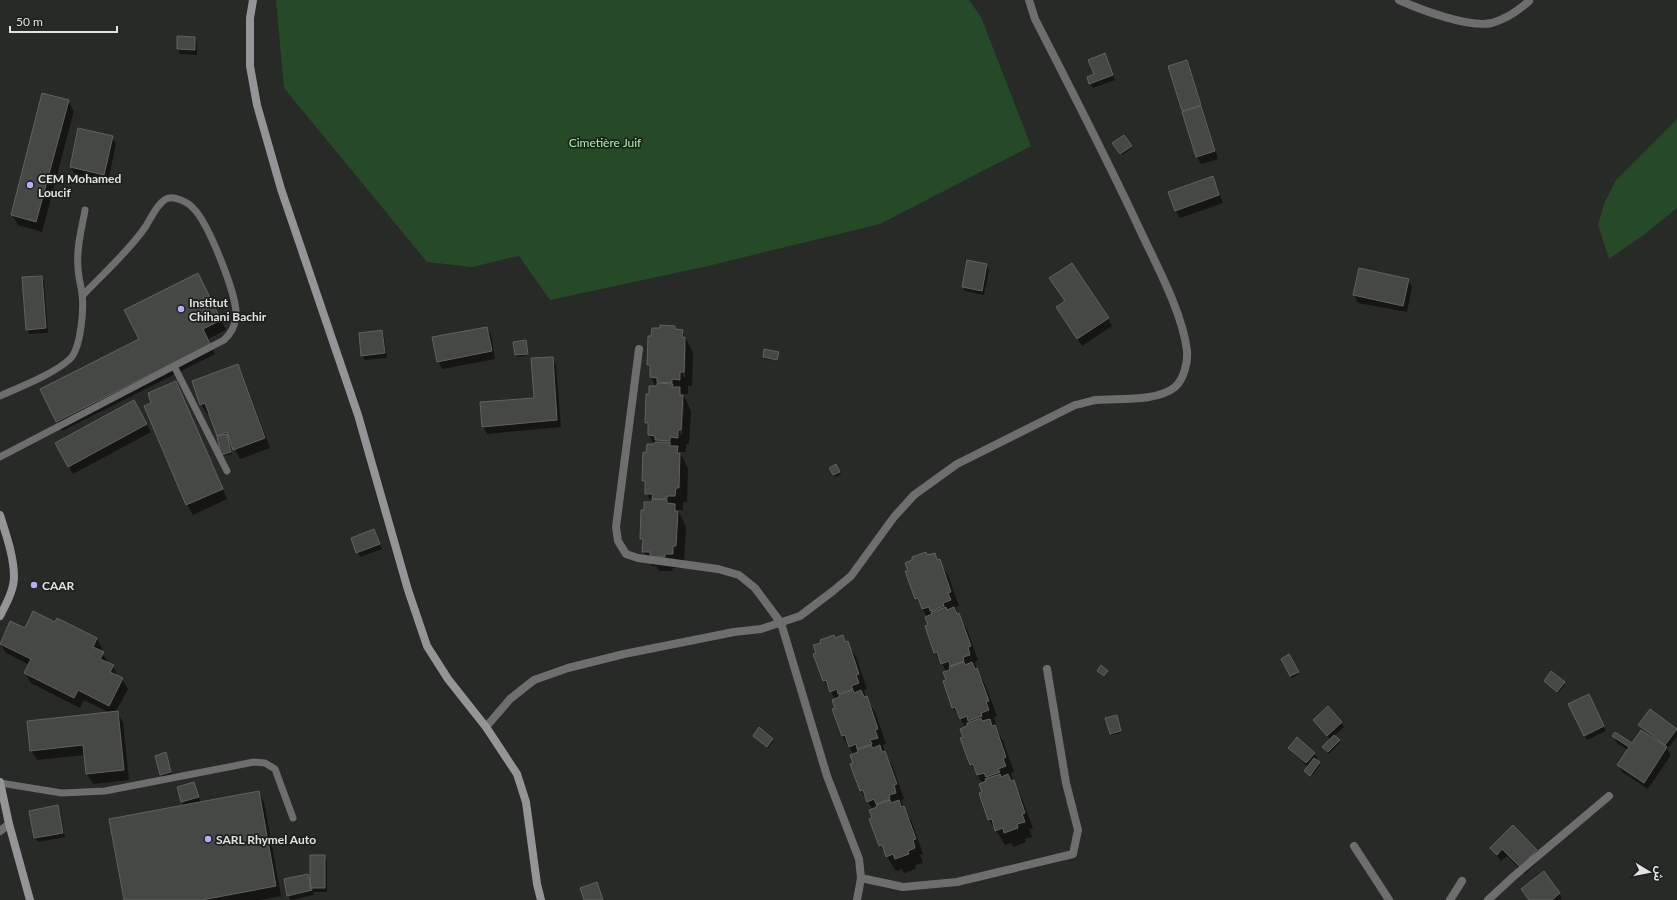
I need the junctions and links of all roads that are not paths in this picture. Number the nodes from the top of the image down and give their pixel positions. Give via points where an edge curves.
1 (253, 0) edge
2 (1029, 0) edge
3 (1399, 0) edge
4 (1529, 1) dead end
5 (85, 210) dead end
6 (83, 295) junction
7 (639, 349) dead end
8 (174, 366) junction
9 (0, 396) edge
10 (0, 457) edge
11 (227, 471) dead end
12 (0, 515) edge
13 (0, 616) edge
14 (781, 622) junction
15 (1047, 669) dead end
16 (486, 727) junction
17 (0, 782) edge
18 (1609, 796) dead end
19 (2, 797) edge
20 (293, 818) dead end
21 (9, 824) junction
22 (0, 831) edge
23 (1354, 846) dead end
24 (861, 878) junction
25 (1462, 881) dead end
26 (30, 900) edge
27 (541, 900) edge
28 (857, 900) edge
29 (1388, 900) edge
30 (1450, 900) edge
31 (1488, 900) edge

1 - 16 main road via 250,18 250,66 257,105 282,189 358,414 408,590 427,646 448,679
2 - 14 street via 1035,19 1161,272 1182,325 1187,350 1184,373 1176,386 1168,392 1133,399 1095,400 1075,405 957,464 914,495 894,517 851,576 800,616
3 - 4 street via 1471,23 1491,23 1516,12
5 - 6 lane via 78,267
6 - 8 lane via 141,234 166,198 182,200 193,208 209,232 235,300 236,316 233,331 224,340
6 - 9 lane via 77,346 71,358 54,370
7 - 14 street via 616,527 618,541 626,554 638,558 718,569 739,575 755,588
8 - 10 lane
8 - 11 lane
12 - 13 main road via 10,550 14,578
14 - 16 street via 761,629 624,654 568,668 534,680 510,699
14 - 24 street via 827,776 859,859
15 - 24 street via 1066,783 1078,830 1073,854 957,882 903,886
16 - 27 main road via 517,774 526,802
17 - 19 main road
17 - 20 lane via 62,793 105,791 254,762 265,763 275,769
18 - 31 street
19 - 21 main road
21 - 22 street
21 - 26 main road
23 - 29 street
24 - 28 street
25 - 30 street

